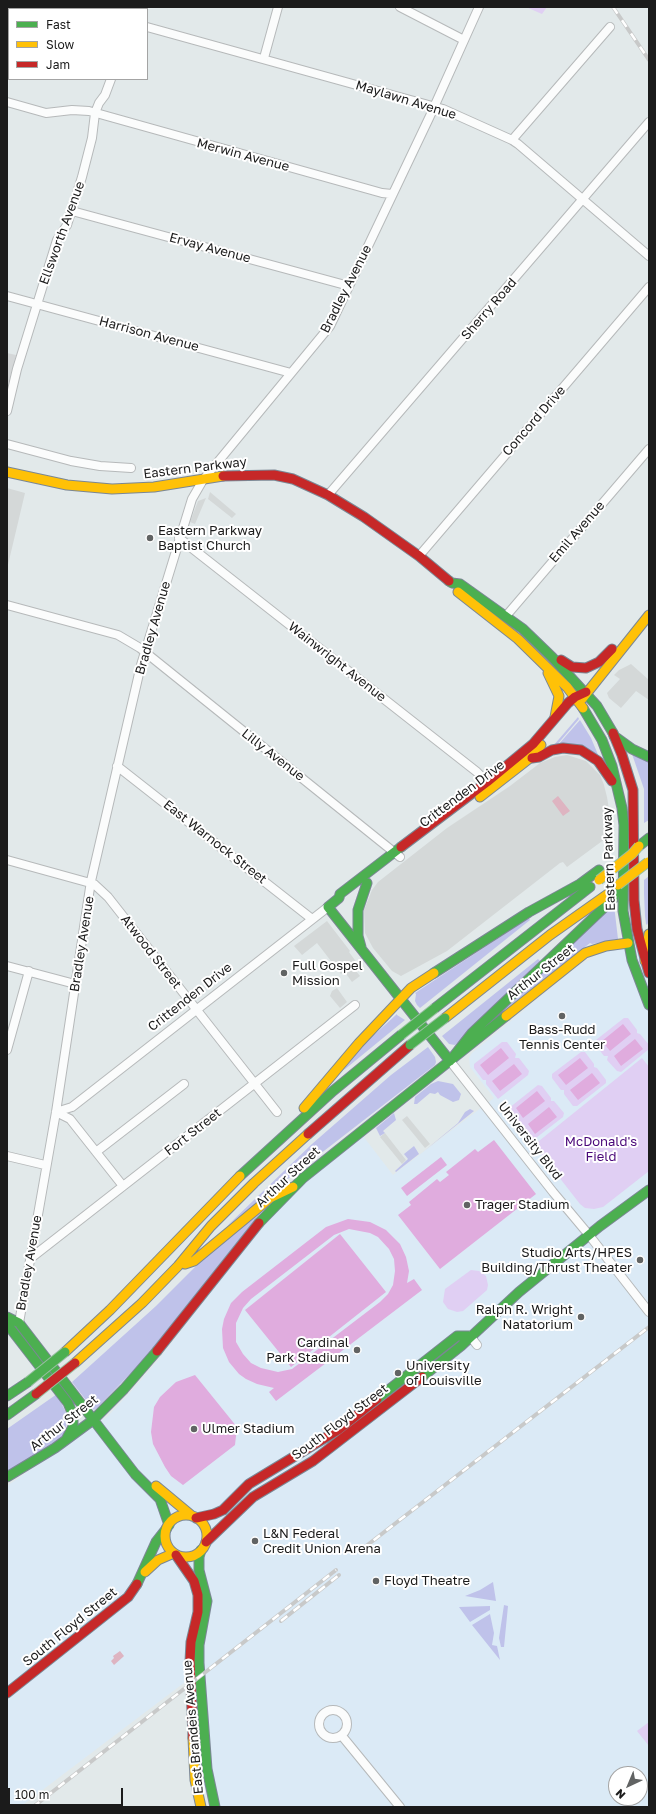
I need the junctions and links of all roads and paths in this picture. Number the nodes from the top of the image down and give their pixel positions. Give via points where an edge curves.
1 (278, 7) edge
2 (400, 7) edge
3 (479, 7) edge
4 (148, 27) edge
5 (610, 27) dead end
6 (464, 40) junction
7 (264, 58) junction
8 (111, 80) edge
9 (7, 102) edge
10 (434, 106) junction
11 (95, 113) junction
12 (649, 122) edge
13 (512, 140) junction
14 (392, 194) junction
15 (583, 200) junction
16 (72, 211) junction
17 (649, 256) edge
18 (348, 286) junction
19 (649, 287) edge
20 (7, 296) edge
21 (37, 304) junction
22 (291, 373) junction
23 (7, 411) edge
24 (7, 444) edge
25 (649, 449) edge
26 (131, 468) dead end
27 (7, 472) edge
28 (204, 480) junction
29 (328, 495) junction
30 (179, 538) junction
31 (419, 556) junction
32 (452, 582) junction
33 (7, 605) edge
34 (649, 615) edge
35 (506, 616) junction
36 (625, 645) junction
37 (145, 652) junction
38 (552, 657) junction
39 (544, 664) junction
40 (586, 692) junction
41 (577, 700) junction
42 (553, 722) junction
43 (614, 736) junction
44 (649, 757) edge
45 (530, 758) junction
46 (117, 766) junction
47 (490, 785) junction
48 (619, 793) junction
49 (649, 838) edge
50 (639, 846) junction
51 (397, 854) junction
52 (7, 860) edge
53 (649, 861) edge
54 (91, 883) junction
55 (368, 883) junction
56 (618, 886) junction
57 (339, 898) junction
58 (328, 907) junction
59 (312, 919) junction
60 (649, 934) edge
61 (628, 943) junction
62 (363, 950) junction
63 (632, 960) junction
64 (645, 961) junction
65 (7, 966) edge
66 (29, 971) junction
67 (649, 973) edge
68 (75, 984) junction
69 (649, 990) edge
70 (400, 997) junction
71 (355, 1005) dead end
72 (649, 1005) edge
73 (196, 1009) junction
74 (7, 1050) edge
75 (450, 1061) junction
76 (254, 1082) junction
77 (184, 1084) dead end
78 (56, 1112) junction
79 (277, 1112) dead end
80 (291, 1129) junction
81 (96, 1152) junction
82 (7, 1156) edge
83 (46, 1166) junction
84 (123, 1186) junction
85 (293, 1187) junction
86 (649, 1190) edge
87 (589, 1235) junction
88 (31, 1258) junction
89 (178, 1266) junction
90 (649, 1312) edge
91 (7, 1317) edge
92 (19, 1323) junction
93 (7, 1324) edge
94 (470, 1336) junction
95 (477, 1345) dead end
96 (7, 1396) edge
97 (7, 1415) edge
98 (93, 1420) junction
99 (67, 1438) junction
100 (125, 1459) junction
101 (7, 1477) edge
102 (194, 1517) junction
103 (168, 1526) junction
104 (213, 1534) junction
105 (206, 1542) junction
106 (201, 1550) junction
107 (175, 1554) junction
108 (142, 1576) junction
109 (207, 1597) junction
110 (7, 1693) edge
111 (342, 1736) dead end
112 (201, 1807) edge
113 (215, 1807) edge
114 (400, 1807) edge

1 - 7 street
2 - 6 street
3 - 6 street, Bradley Avenue
4 - 7 street, Maylawn Avenue
5 - 13 street
6 - 10 street, Bradley Avenue
7 - 10 street, Maylawn Avenue
8 - 11 street, Ellsworth Avenue
9 - 11 street, Merwin Avenue via 42,113 72,110
10 - 13 street, Maylawn Avenue
10 - 14 street, Bradley Avenue
11 - 14 street, Merwin Avenue
11 - 16 street, Ellsworth Avenue via 92,138
12 - 15 street, Sherry Road
13 - 15 street, Maylawn Avenue
14 - 18 street, Bradley Avenue
15 - 17 street, Maylawn Avenue
15 - 29 street, Sherry Road
16 - 18 street, Ervay Avenue
16 - 21 street, Ellsworth Avenue via 65,230 57,240
18 - 22 street, Bradley Avenue via 330,326
19 - 31 street, Concord Drive
20 - 21 street, Harrison Avenue
21 - 22 street, Harrison Avenue
21 - 23 street, Ellsworth Avenue
22 - 28 street, Bradley Avenue
24 - 26 street via 70,461
25 - 35 street, Emil Avenue
27 - 28 main road, Eastern Parkway via 67,485 112,489 154,487
28 - 29 main road, Eastern Parkway via 233,475 274,475 298,481
28 - 30 street, Bradley Avenue via 192,499
29 - 31 main road, Eastern Parkway
30 - 37 street, Bradley Avenue
30 - 47 street, Wainwright Avenue via 471,767
31 - 32 main road, Eastern Parkway
32 - 35 main road, Eastern Parkway via 460,584
32 - 39 main road, Eastern Parkway via 455,590 518,639
33 - 37 street, Lilly Avenue via 118,635
34 - 36 main road, Crittenden Drive
35 - 38 main road, Eastern Parkway
36 - 38 main road via 612,648 600,662 586,668 572,667 563,660
36 - 40 main road, Crittenden Drive
37 - 46 street, Bradley Avenue
37 - 51 street, Lilly Avenue
38 - 40 main road, Eastern Parkway
39 - 41 main road, Eastern Parkway
39 - 42 main road via 558,696
40 - 41 main road, Crittenden Drive
40 - 43 main road, Eastern Parkway
41 - 42 main road, Crittenden Drive
41 - 45 main road, Crittenden Drive
41 - 48 main road, Eastern Parkway via 602,740
42 - 47 main road, Crittenden Drive
43 - 44 main road
43 - 64 main road, Eastern Parkway via 633,790 635,915
45 - 47 main road, Crittenden Drive
45 - 48 main road via 564,748 581,750 593,756 602,766
46 - 54 street, Bradley Avenue
46 - 59 street, East Warnock Street
47 - 51 main road, Crittenden Drive
48 - 61 main road, Eastern Parkway via 624,825 624,911
49 - 50 main road
50 - 70 main road via 628,847 580,884 529,912
50 - 80 main road, bridge via 402,1034
51 - 55 main road, Crittenden Drive
51 - 57 main road, Crittenden Drive via 340,894
52 - 54 street, Atwood Street
53 - 56 main road, bridge
54 - 68 street, Bradley Avenue
54 - 73 street, Atwood Street via 108,897
55 - 57 main road, Crittenden Drive via 344,899
55 - 62 main road via 358,910 358,936
56 - 75 main road via 613,899 472,1033
56 - 89 main road, bridge via 550,935 410,1045 314,1127 211,1226
57 - 58 main road, Crittenden Drive
58 - 59 street, Crittenden Drive
58 - 62 main road
59 - 73 street, Crittenden Drive
60 - 64 main road
61 - 63 main road, Eastern Parkway
61 - 75 main road, Arthur Street via 606,946 586,953
62 - 70 main road
63 - 69 main road
63 - 72 main road, Eastern Parkway
64 - 67 main road, Eastern Parkway
65 - 66 street
66 - 68 street
66 - 74 street
68 - 78 street, Bradley Avenue
70 - 75 main road
70 - 80 main road via 317,1091
71 - 76 street, Fort Street
73 - 76 street, Atwood Street
73 - 78 street, Crittenden Drive via 72,1107
75 - 85 main road, Arthur Street
75 - 87 street, University Blvd
76 - 79 street, Atwood Street
76 - 84 street, Fort Street
77 - 81 street
78 - 81 street via 70,1119
78 - 83 street, Bradley Avenue
80 - 96 main road, bridge via 225,1190 110,1310 65,1352
81 - 84 street
82 - 83 street
83 - 88 street, Bradley Avenue
84 - 88 street, Fort Street
85 - 89 main road via 270,1198 194,1261
85 - 98 main road, Arthur Street via 250,1231 148,1363
86 - 87 main road, South Floyd Street
87 - 90 street, University Blvd
87 - 94 main road, South Floyd Street
88 - 92 street, Bradley Avenue
89 - 97 main road, bridge via 113,1330
91 - 92 main road
92 - 98 main road
93 - 99 main road via 68,1403 73,1415
94 - 95 street
94 - 102 main road, South Floyd Street via 457,1336 338,1430 249,1484 223,1510
94 - 104 main road, South Floyd Street via 461,1346 313,1461 253,1497
98 - 99 main road, Arthur Street
98 - 100 main road
99 - 101 main road, Arthur Street
100 - 102 main road
100 - 103 main road via 135,1474 160,1498
102 - 103 main road via 177,1517
102 - 105 main road via 205,1528
103 - 107 main road via 165,1534 166,1543
103 - 108 main road, South Floyd Street via 156,1542
104 - 105 main road, South Floyd Street
104 - 109 main road via 205,1566
105 - 106 main road
106 - 107 main road via 187,1557
106 - 109 main road, East Brandeis Avenue via 199,1570
107 - 108 main road, South Floyd Street via 158,1560
107 - 112 main road, East Brandeis Avenue via 194,1581 198,1595 198,1612 190,1660 195,1780
108 - 110 main road, South Floyd Street via 125,1600
109 - 113 main road, East Brandeis Avenue via 198,1663 207,1769
111 - 114 street

